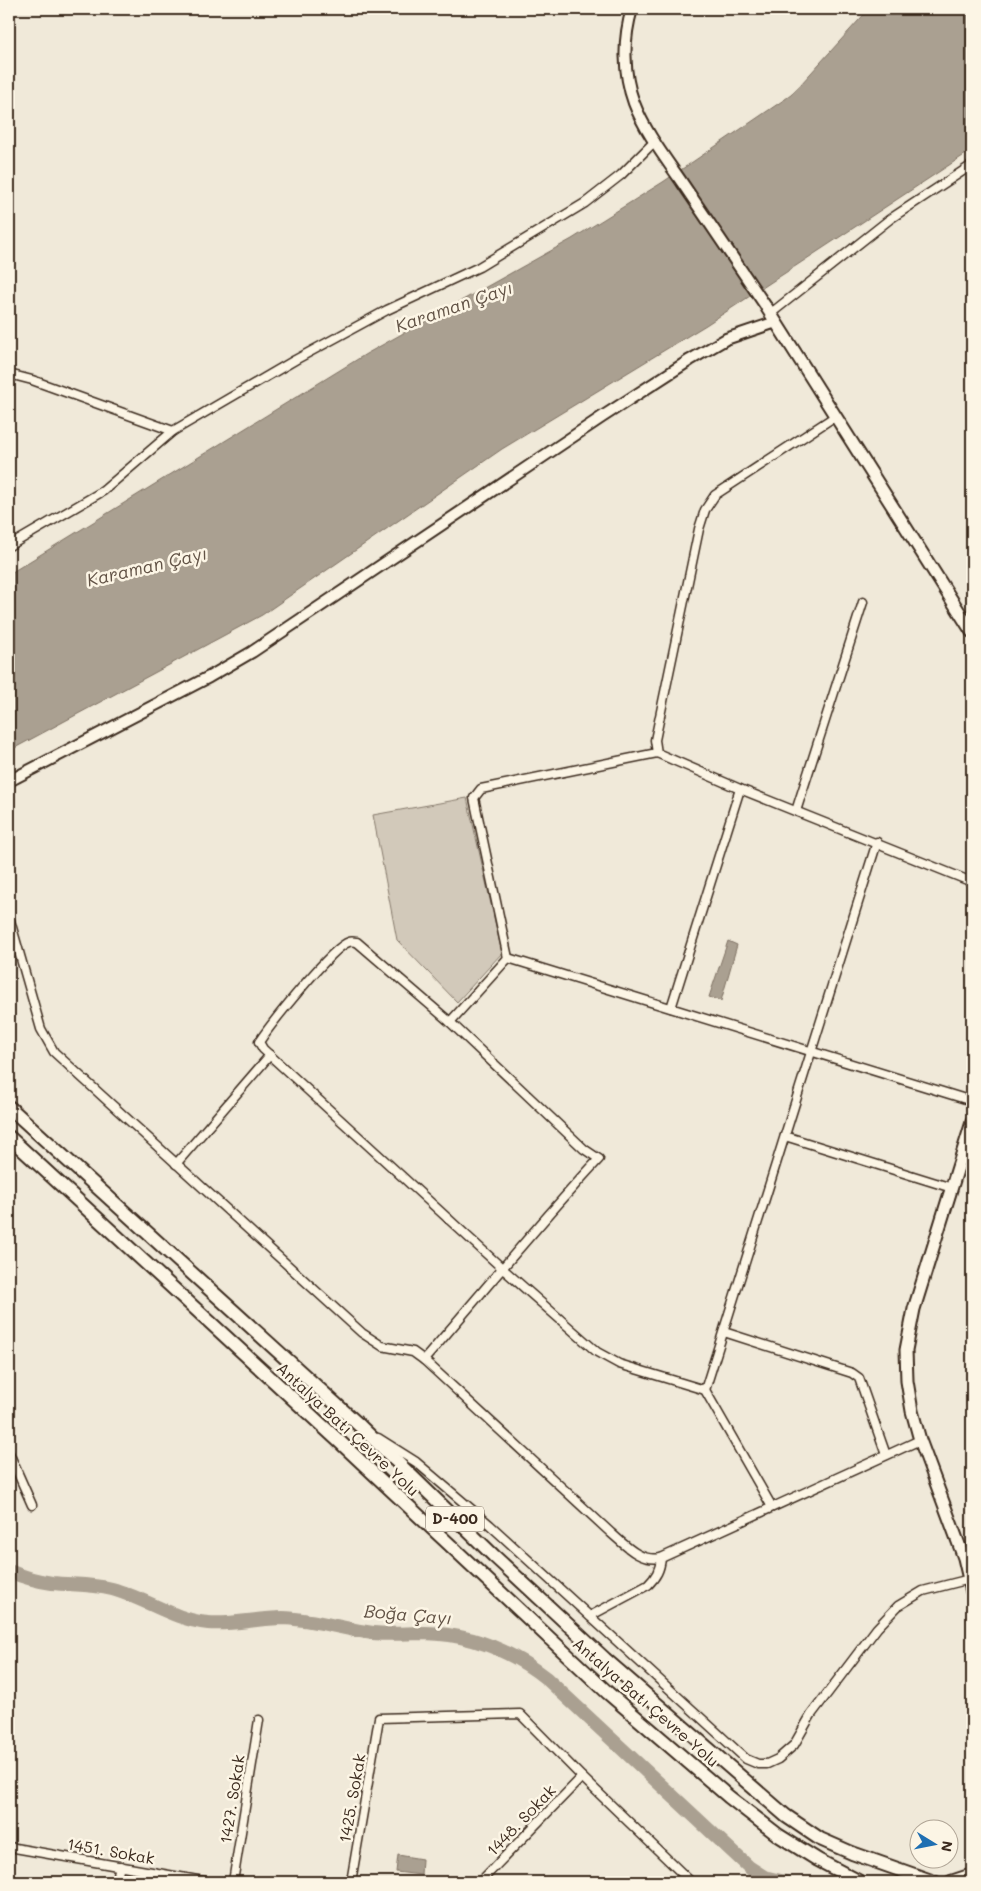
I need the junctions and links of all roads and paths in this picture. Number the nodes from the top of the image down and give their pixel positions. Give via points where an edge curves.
1 (632, 9) edge
2 (655, 141) junction
3 (972, 165) edge
4 (771, 315) junction
5 (9, 374) edge
6 (834, 417) junction
7 (173, 431) junction
8 (9, 546) edge
9 (863, 602) dead end
10 (972, 632) edge
11 (658, 753) junction
12 (9, 781) edge
13 (740, 789) junction
14 (796, 811) junction
15 (877, 842) junction
16 (972, 882) edge
17 (9, 917) edge
18 (508, 958) junction
19 (671, 1008) junction
20 (450, 1022) junction
21 (812, 1052) junction
22 (270, 1055) junction
23 (972, 1101) edge
24 (9, 1108) edge
25 (972, 1122) edge
26 (785, 1136) junction
27 (9, 1137) edge
28 (176, 1164) junction
29 (952, 1188) junction
30 (503, 1269) junction
31 (724, 1332) junction
32 (424, 1360) junction
33 (705, 1390) junction
34 (360, 1426) junction
35 (920, 1440) junction
36 (9, 1453) edge
37 (886, 1456) junction
38 (32, 1505) dead end
39 (772, 1507) junction
40 (661, 1558) junction
41 (970, 1580) junction
42 (972, 1592) edge
43 (590, 1616) junction
44 (258, 1720) dead end
45 (582, 1777) junction
46 (9, 1847) edge
47 (120, 1866) junction
48 (972, 1875) edge
49 (116, 1882) edge
50 (208, 1882) edge
51 (232, 1882) edge
52 (351, 1882) edge
53 (480, 1882) edge
54 (691, 1882) edge
55 (860, 1882) edge
56 (934, 1882) edge
57 (951, 1882) edge

1 - 2 street via 626,42 629,86 639,116
2 - 4 street
2 - 7 street via 621,175 585,204 478,267 294,360
3 - 4 street via 890,219
4 - 6 main road
4 - 12 street via 690,360 602,417 252,652
5 - 7 street
6 - 10 main road
6 - 11 street via 715,495 705,510 655,740
7 - 8 street via 103,491
9 - 14 street
11 - 13 street
11 - 18 street via 481,789 474,798
13 - 14 street
13 - 19 street
14 - 15 street
15 - 16 street
15 - 21 street
17 - 28 street via 41,1029 54,1052
18 - 19 street
18 - 20 street
19 - 21 street
20 - 22 street via 357,942 348,942 325,962 270,1026 259,1042
20 - 30 street via 584,1149 599,1159
21 - 23 street
21 - 26 street
22 - 28 street
22 - 30 street
24 - 34 highway, D-400
25 - 29 main road
26 - 29 street
26 - 31 street
27 - 55 highway, Antalya Batı Çevre Yolu via 608,1693 778,1835
28 - 32 street via 362,1333 382,1346 412,1352
29 - 35 main road via 914,1310 906,1350 907,1381
30 - 32 street
30 - 33 street via 597,1352 619,1364
31 - 33 street
31 - 37 street via 852,1373 858,1378
32 - 40 street via 630,1550 645,1558
33 - 39 street
34 - 43 street via 416,1462
34 - 56 highway, D-400 via 578,1634 786,1816 820,1839 852,1854
35 - 37 street
35 - 41 main road
36 - 38 street
37 - 39 street
39 - 40 street
40 - 43 street via 660,1569 648,1585
41 - 42 main road
41 - 43 street via 923,1591 898,1606 811,1715 794,1745 767,1764 746,1758
44 - 51 street, 1427. Sokak
45 - 52 street, 1425. Sokak via 520,1714 379,1718
45 - 53 street, 1448. Sokak
45 - 54 street
46 - 47 street, 1451. Sokak
47 - 49 street
47 - 50 street, 1451. Sokak
48 - 57 highway

